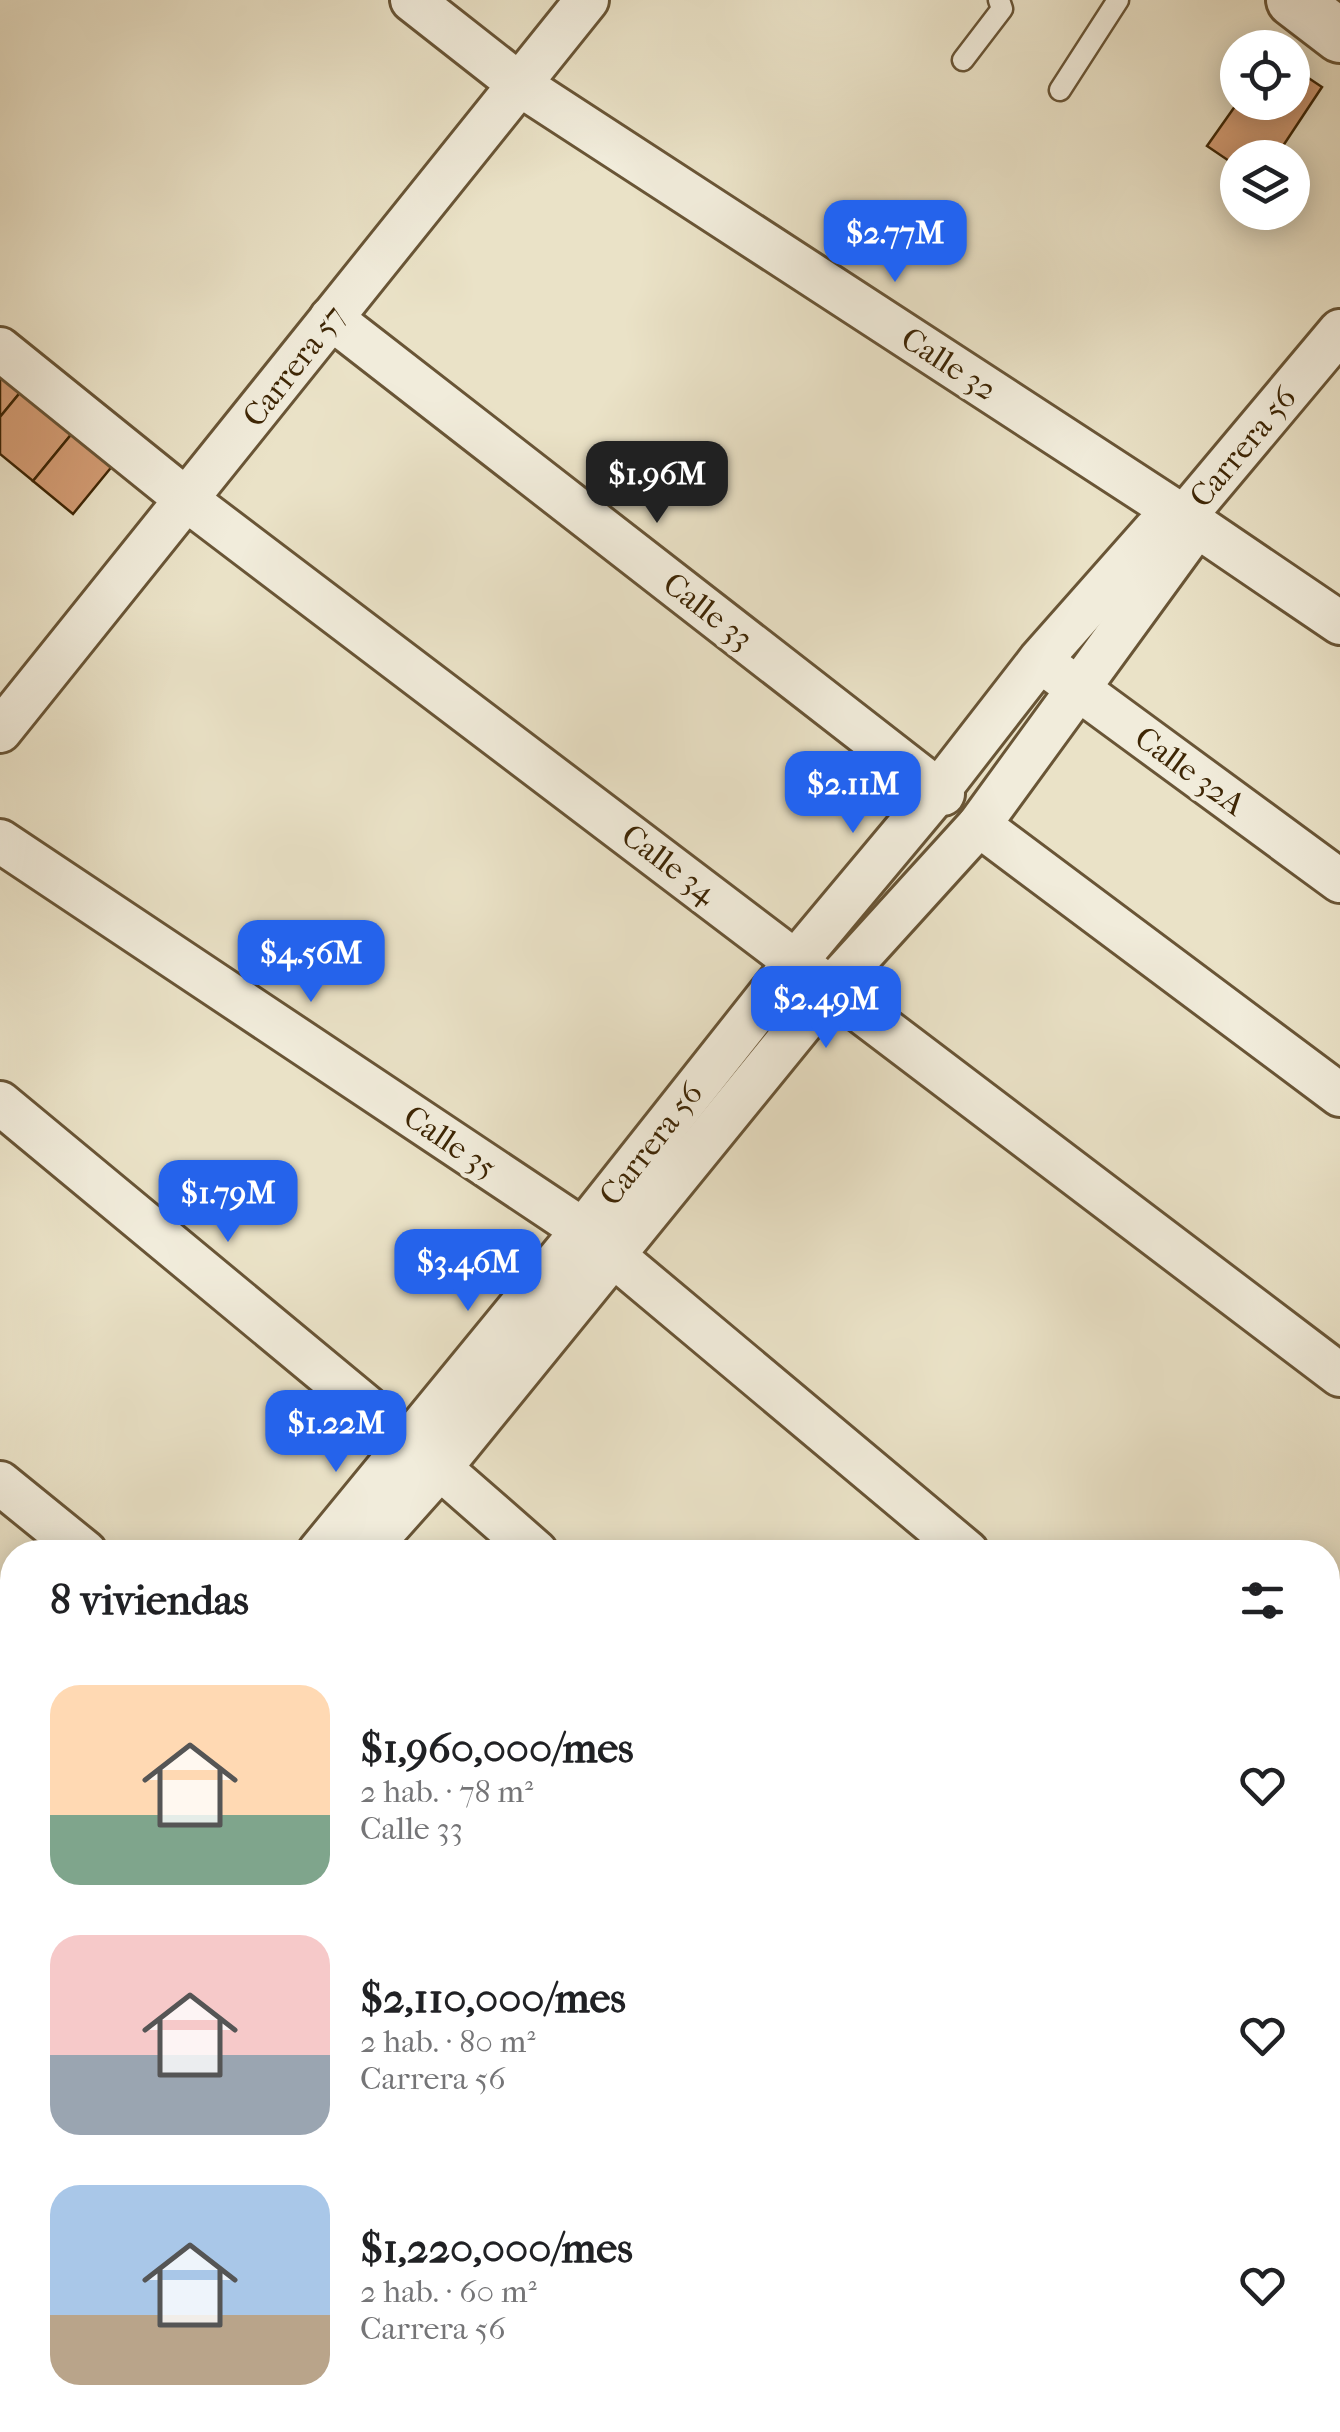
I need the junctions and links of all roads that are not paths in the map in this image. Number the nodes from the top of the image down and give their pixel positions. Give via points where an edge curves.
1 (412, 0) edge
2 (587, 0) edge
3 (1000, 0) edge
4 (1118, 0) edge
5 (1293, 0) edge
6 (1340, 36) edge
7 (963, 60) dead end
8 (519, 84) junction
9 (1060, 90) dead end
10 (331, 318) junction
11 (1340, 331) edge
12 (0, 349) edge
13 (187, 500) junction
14 (1184, 516) junction
15 (1340, 623) edge
16 (1057, 673) junction
17 (0, 731) edge
18 (941, 792) junction
19 (979, 825) junction
20 (0, 841) edge
21 (1340, 881) edge
22 (813, 975) junction
23 (1340, 1095) edge
24 (0, 1103) edge
25 (598, 1242) junction
26 (1340, 1374) edge
27 (425, 1456) junction
28 (0, 1483) edge
29 (70, 1540) edge
30 (332, 1540) edge
31 (373, 1540) edge
32 (522, 1540) edge
33 (953, 1540) edge

1 - 8 street, Calle 32
2 - 8 street, Carrera 57
3 - 7 lane via 1002,9
4 - 9 lane
5 - 6 street
8 - 10 street, Carrera 57
8 - 14 street, Calle 32
10 - 13 street, Carrera 57
10 - 18 street, Calle 33
11 - 14 street, Carrera 56
12 - 13 street, Calle 34
13 - 17 street, Carrera 57
13 - 22 street, Calle 34
14 - 15 street, Calle 32
14 - 16 street, Carrera 56 via 1188,538
16 - 18 street, Carrera 56
16 - 19 street, Carrera 56
16 - 21 street, Calle 32A
18 - 22 street, Carrera 56
19 - 22 street, Carrera 56
19 - 23 street
20 - 25 street, Calle 35
22 - 25 street, Carrera 56
22 - 26 street, Calle 34
24 - 27 street
25 - 27 street, Carrera 56
25 - 33 street, Calle 35
27 - 30 street, Carrera 56
27 - 31 street, Carrera 56
27 - 32 street
28 - 29 street

